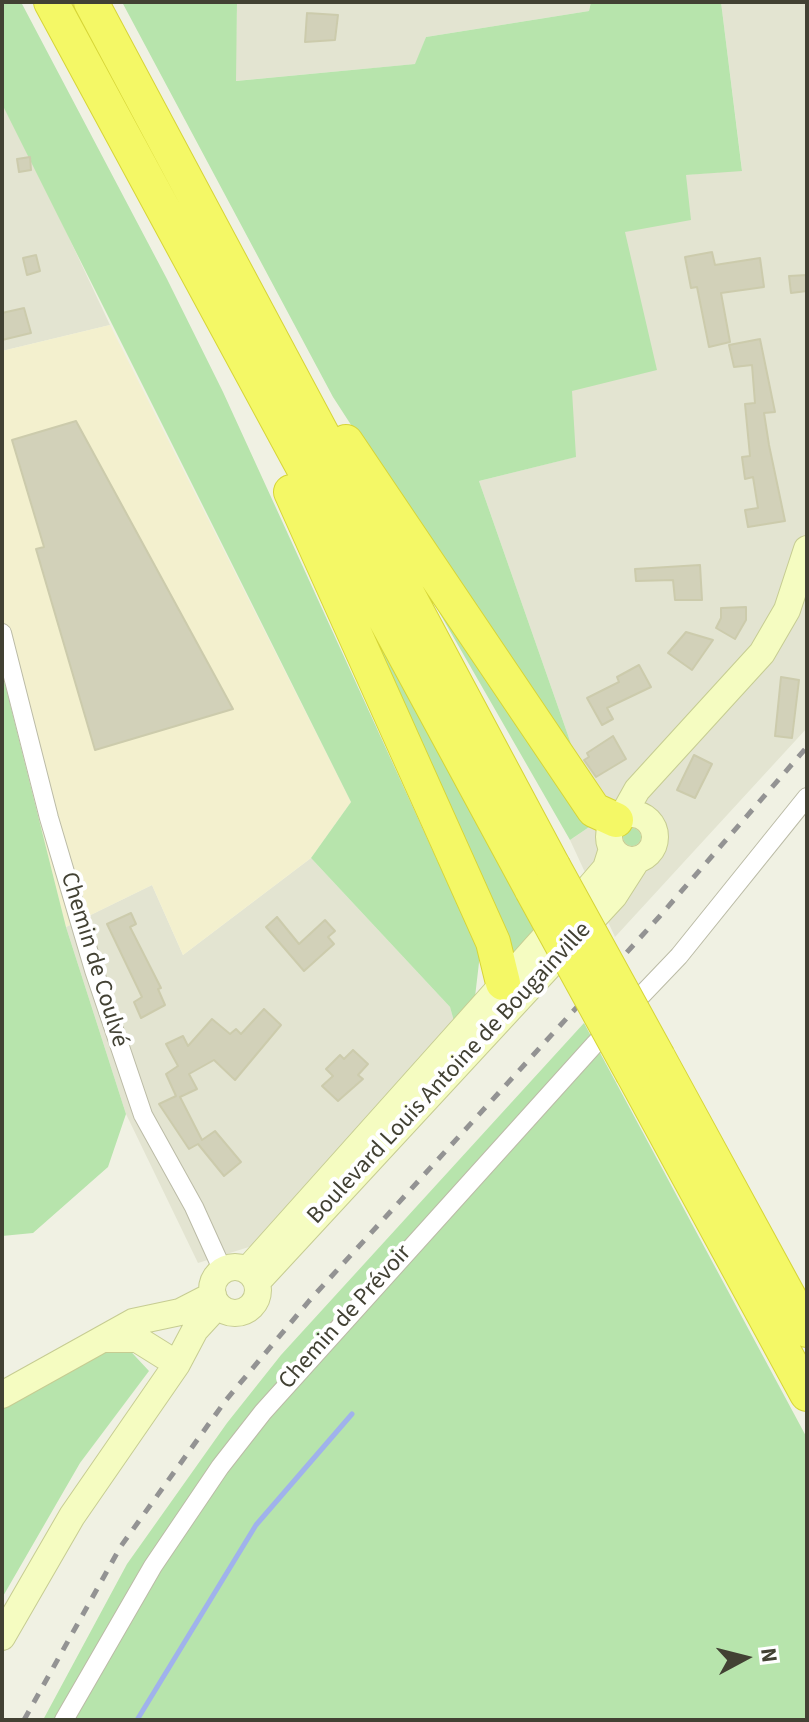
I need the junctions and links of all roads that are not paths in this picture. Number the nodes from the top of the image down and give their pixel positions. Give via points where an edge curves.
1 (51, 2) edge
2 (91, 2) edge
3 (218, 244) junction
4 (247, 369) junction
5 (807, 549) edge
6 (2, 633) edge
7 (677, 748) junction
8 (807, 797) edge
9 (650, 821) junction
10 (617, 828) junction
11 (637, 860) junction
12 (543, 878) junction
13 (503, 983) junction
14 (646, 1066) junction
15 (231, 1290) junction
16 (807, 1330) edge
17 (107, 1339) junction
18 (177, 1364) junction
19 (807, 1394) edge
20 (2, 1395) edge
21 (2, 1637) edge
22 (64, 1720) edge

1 - 4 highway
2 - 3 highway
3 - 10 highway via 249,274 338,429 561,763 594,810
3 - 12 highway
4 - 12 highway
4 - 13 highway via 254,407 493,942
5 - 7 main road via 787,610 762,653
6 - 15 street, Chemin de Coulvé via 49,818 143,1115 194,1207
7 - 9 main road via 659,778
7 - 10 main road, Boulevard Louis Antoine de Bougainville via 631,797
8 - 22 street, Chemin de Prévoir via 679,956 263,1412 153,1566
9 - 10 main road via 638,814
9 - 11 main road via 653,847
10 - 11 main road via 623,858
10 - 13 main road, Boulevard Louis Antoine de Bougainville via 606,868
11 - 15 main road, Boulevard Louis Antoine de Bougainville via 614,896
12 - 14 highway, bridge
13 - 15 main road, Boulevard Louis Antoine de Bougainville
14 - 16 highway
14 - 19 highway
15 - 17 main road via 180,1312 133,1322
15 - 18 main road, Boulevard Louis Antoine de Bougainville via 204,1342
17 - 18 main road via 137,1339
17 - 20 main road
18 - 21 main road, Boulevard Louis Antoine de Bougainville via 72,1516

